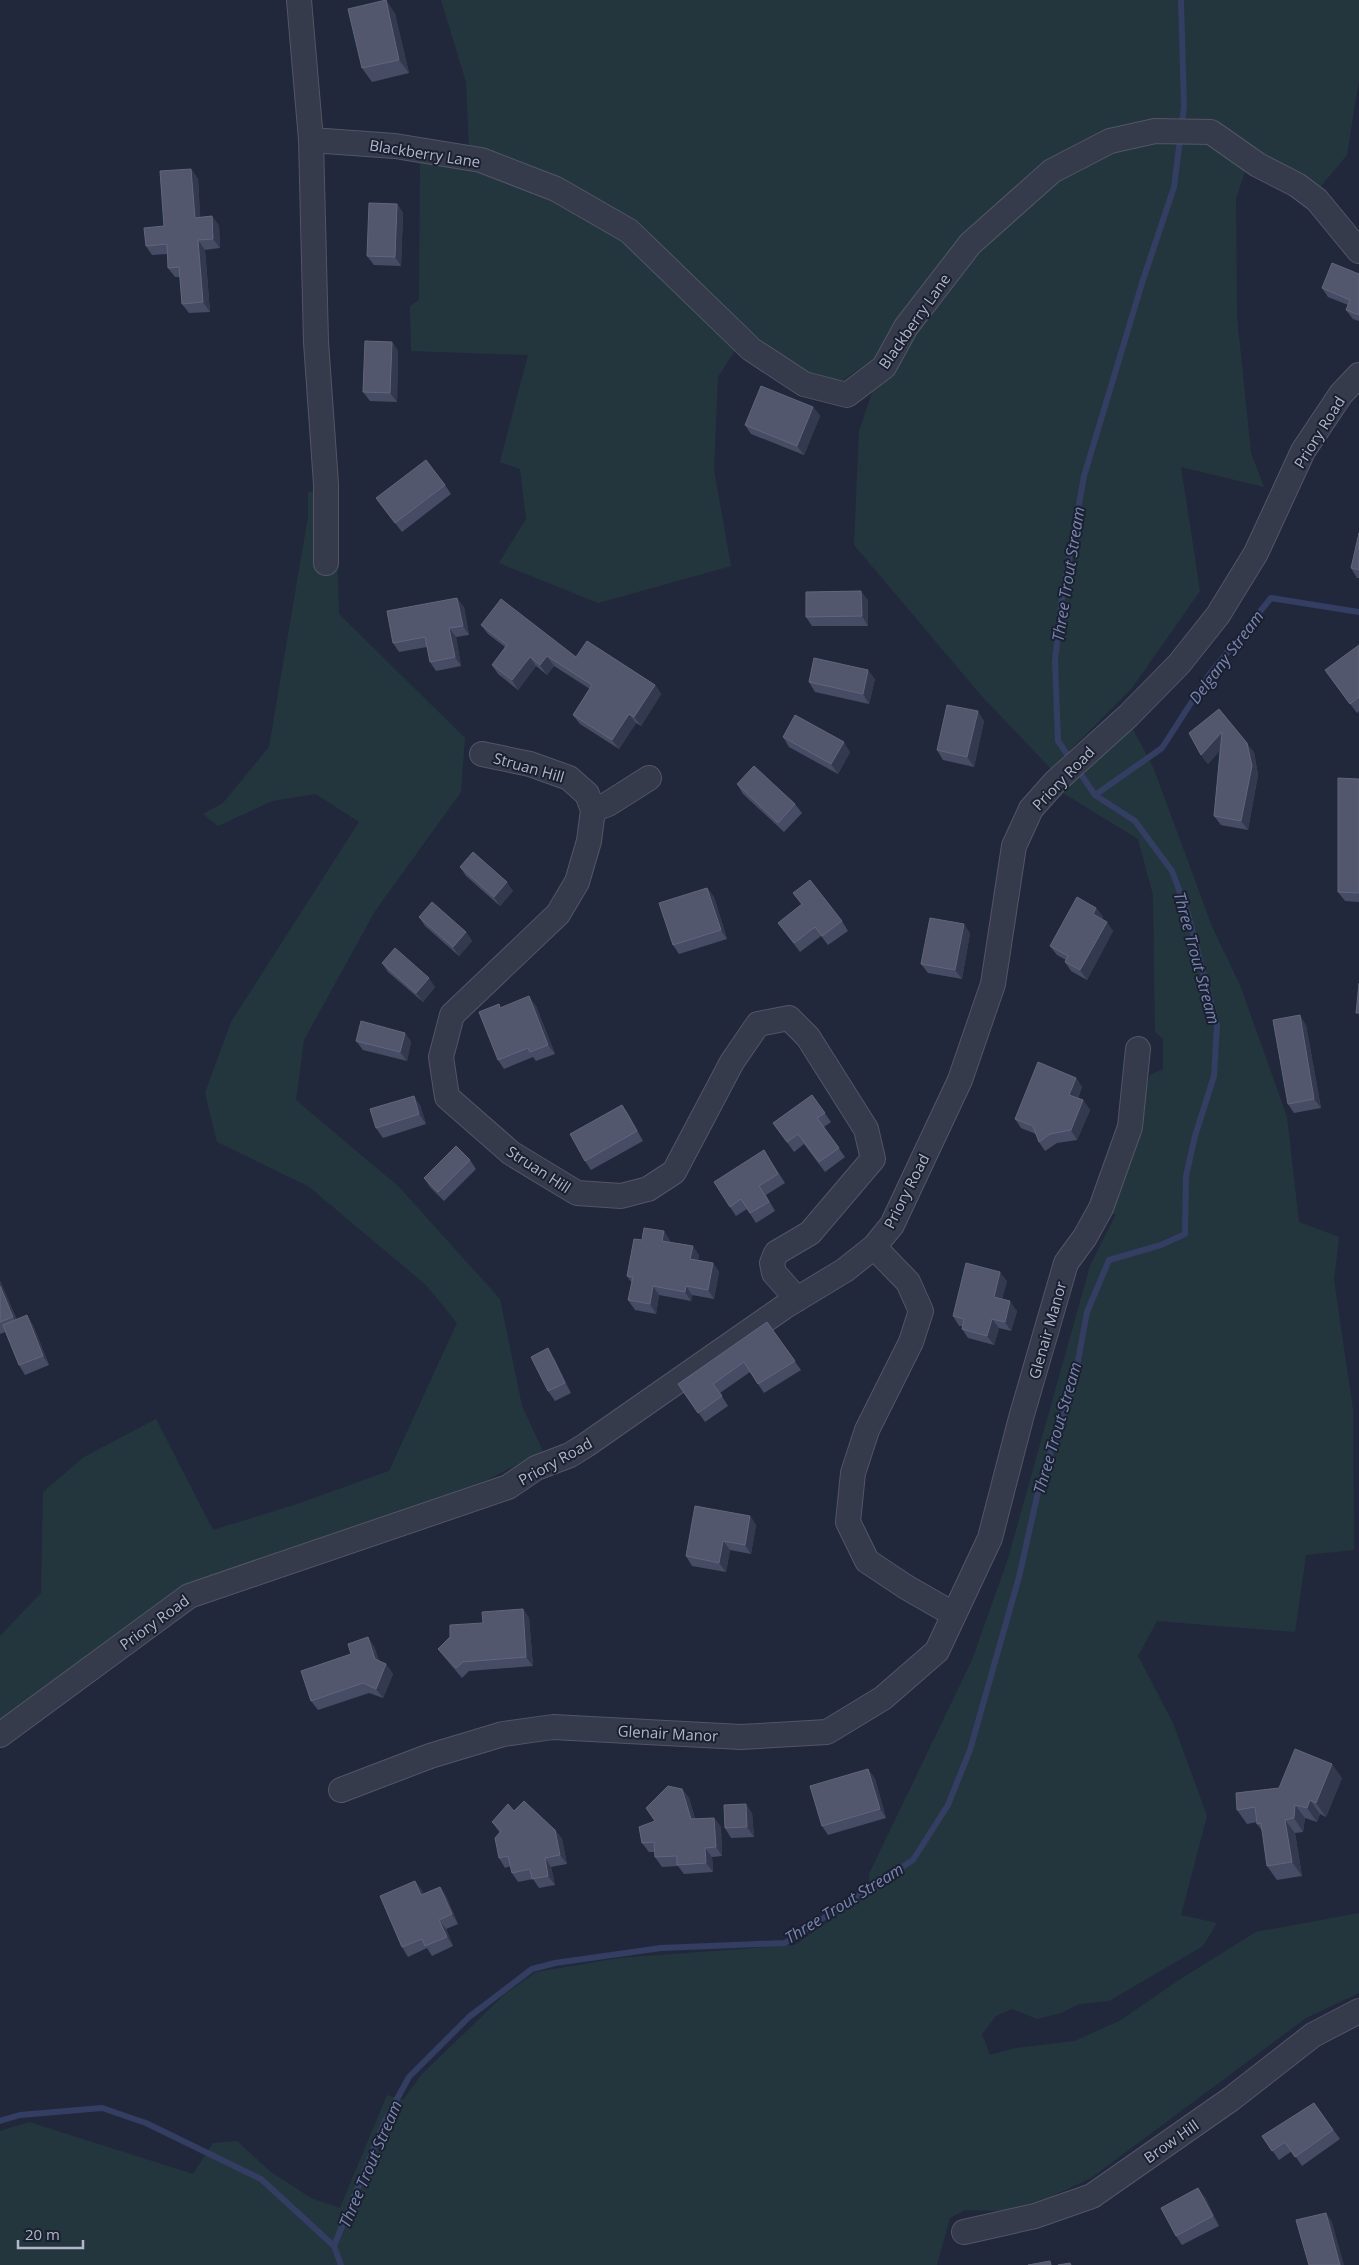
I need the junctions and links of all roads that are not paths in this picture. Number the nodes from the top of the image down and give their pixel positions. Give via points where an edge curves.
1 (299, 0) edge
2 (311, 140) junction
3 (1359, 251) edge
4 (1359, 375) edge
5 (326, 563) dead end
6 (482, 754) dead end
7 (650, 778) dead end
8 (593, 810) junction
9 (1138, 1049) dead end
10 (874, 1247) junction
11 (797, 1299) junction
12 (953, 1614) junction
13 (0, 1734) edge
14 (341, 1790) dead end
15 (1359, 2011) edge
16 (964, 2232) dead end

1 - 2 street
2 - 3 street, Blackberry Lane via 396,146 481,160 556,189 629,231 751,349 804,384 847,395 884,367 906,327 970,244 1052,171 1110,141 1155,132 1211,132 1258,165 1304,190
2 - 5 street via 316,342 326,484
4 - 10 street, Priory Road via 1341,394 1303,451 1256,553 1218,615 1179,664 1031,809 1014,846 993,984 960,1080 892,1225
6 - 8 street, Struan Hill via 530,764 569,778 587,794
7 - 8 street
8 - 11 street, Struan Hill via 589,841 577,882 558,914 452,1015 440,1057 448,1097 511,1153 577,1193 621,1196 648,1189 674,1172 732,1062 758,1024 790,1018 808,1037 866,1129 873,1159 810,1233 776,1253 772,1263 774,1273
9 - 12 street, Glenair Manor via 1130,1127 1101,1208 1066,1263 990,1538
10 - 11 street, Priory Road via 845,1270
10 - 12 street via 908,1282 921,1311 911,1342 866,1430 853,1473 848,1522 867,1561
11 - 13 street, Priory Road via 624,1420 570,1455 536,1468 508,1487 189,1596
12 - 14 street, Glenair Manor via 937,1651 883,1698 827,1732 741,1737 553,1727 503,1734 430,1756
15 - 16 street, Brow Hill via 1313,2035 1231,2099 1092,2196 1035,2216

